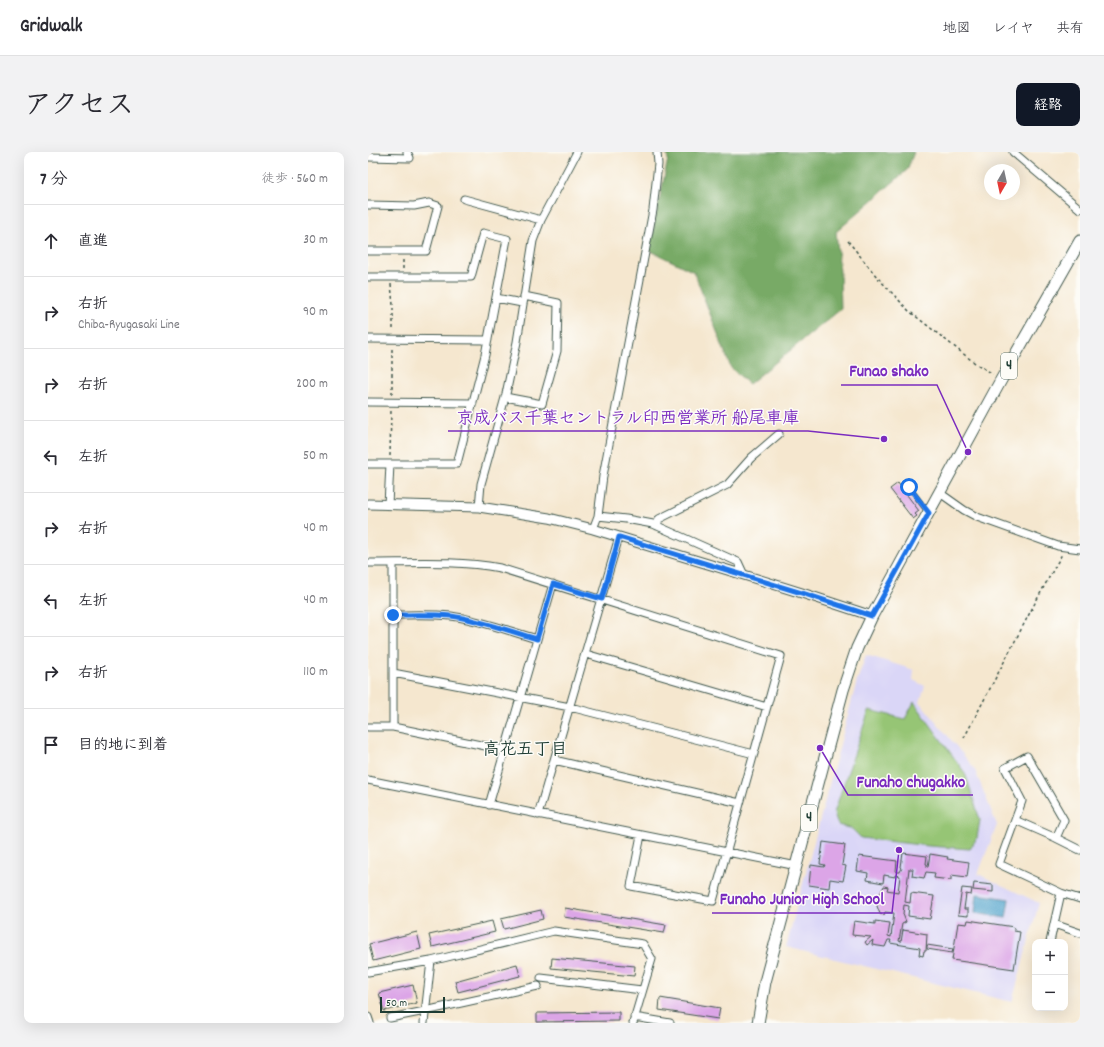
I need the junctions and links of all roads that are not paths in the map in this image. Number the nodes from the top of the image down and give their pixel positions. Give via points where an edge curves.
1 (406, 152) edge
2 (577, 152) edge
3 (657, 152) edge
4 (1013, 152) edge
5 (368, 157) edge
6 (464, 199) dead end
7 (368, 205) edge
8 (1080, 209) edge
9 (541, 220) junction
10 (1080, 241) edge
11 (368, 251) edge
12 (368, 277) edge
13 (496, 298) junction
14 (523, 300) junction
15 (368, 339) edge
16 (488, 340) junction
17 (505, 397) junction
18 (368, 402) edge
19 (473, 403) junction
20 (779, 434) dead end
21 (368, 464) edge
22 (390, 464) junction
23 (909, 487) dead end
24 (940, 493) junction
25 (368, 504) edge
26 (388, 505) junction
27 (479, 507) junction
28 (929, 513) junction
29 (598, 516) junction
30 (657, 526) junction
31 (593, 529) junction
32 (619, 537) junction
33 (1080, 549) edge
34 (368, 563) edge
35 (393, 563) junction
36 (744, 575) junction
37 (553, 584) junction
38 (602, 599) junction
39 (393, 615) junction
40 (872, 616) junction
41 (537, 639) junction
42 (586, 654) junction
43 (393, 673) junction
44 (520, 697) junction
45 (570, 707) junction
46 (767, 707) junction
47 (368, 727) edge
48 (393, 727) junction
49 (505, 750) junction
50 (754, 754) junction
51 (554, 760) junction
52 (368, 780) edge
53 (740, 803) junction
54 (489, 805) junction
55 (538, 815) junction
56 (1015, 820) junction
57 (641, 835) junction
58 (1056, 838) junction
59 (1080, 850) edge
60 (726, 852) junction
61 (797, 866) junction
62 (1061, 893) junction
63 (1080, 899) edge
64 (1054, 924) junction
65 (1080, 933) edge
66 (1051, 939) edge
67 (431, 961) junction
68 (368, 972) edge
69 (541, 978) dead end
70 (538, 986) dead end
71 (642, 990) junction
72 (425, 1011) junction
73 (368, 1018) edge
74 (390, 1018) dead end
75 (633, 1020) edge
76 (370, 1023) edge
77 (424, 1023) edge
78 (670, 1023) edge
79 (758, 1023) edge

1 - 5 street via 410,158
2 - 9 street
3 - 29 street via 653,210
4 - 8 street
6 - 9 street
7 - 11 street via 414,206 429,203 438,206 426,251
9 - 14 street via 533,241
10 - 24 main road, 4
12 - 13 street via 471,277 483,233 507,239
13 - 14 street
13 - 16 street
14 - 17 street
14 - 17 street via 558,303 557,351 542,404
15 - 16 street
16 - 19 street
17 - 27 street via 481,484
18 - 19 street
19 - 22 street via 457,464
20 - 30 street via 751,458 727,485 659,519
21 - 22 street
22 - 26 street
23 - 28 lane
24 - 28 main road, 4
24 - 33 street via 977,517 1046,542
25 - 26 street
26 - 27 street
27 - 31 street via 549,518
28 - 40 main road, 4
29 - 30 street
29 - 31 street
30 - 36 street via 738,562
31 - 32 street
32 - 36 street
32 - 38 street
34 - 35 street
35 - 37 street via 486,565
35 - 39 street
36 - 40 street
37 - 38 street
37 - 41 street
38 - 42 street
38 - 46 street via 781,656
39 - 41 street via 458,617
39 - 43 street
40 - 61 main road, 4 via 857,648 843,690
41 - 44 street
42 - 45 street
42 - 46 street
43 - 44 street
43 - 48 street
44 - 45 street
44 - 49 street
45 - 50 street
45 - 51 street
46 - 50 street
47 - 48 street
48 - 49 street
49 - 54 street
50 - 53 street
51 - 53 street
51 - 55 street
52 - 54 street
53 - 60 street
54 - 55 street
55 - 57 street
56 - 58 street
56 - 58 street via 1022,801 1005,768 1027,756 1064,820
56 - 62 street via 999,864
57 - 60 street
57 - 60 street via 631,886 713,901
58 - 59 street
60 - 61 street
61 - 79 main road, 4 via 765,982
62 - 63 street
62 - 64 street
64 - 65 street
64 - 66 street
67 - 68 street
67 - 71 street via 554,931 643,944 652,959
67 - 72 street
69 - 71 street
70 - 72 street
71 - 75 street
72 - 74 street
72 - 77 street
73 - 76 street
75 - 78 street

